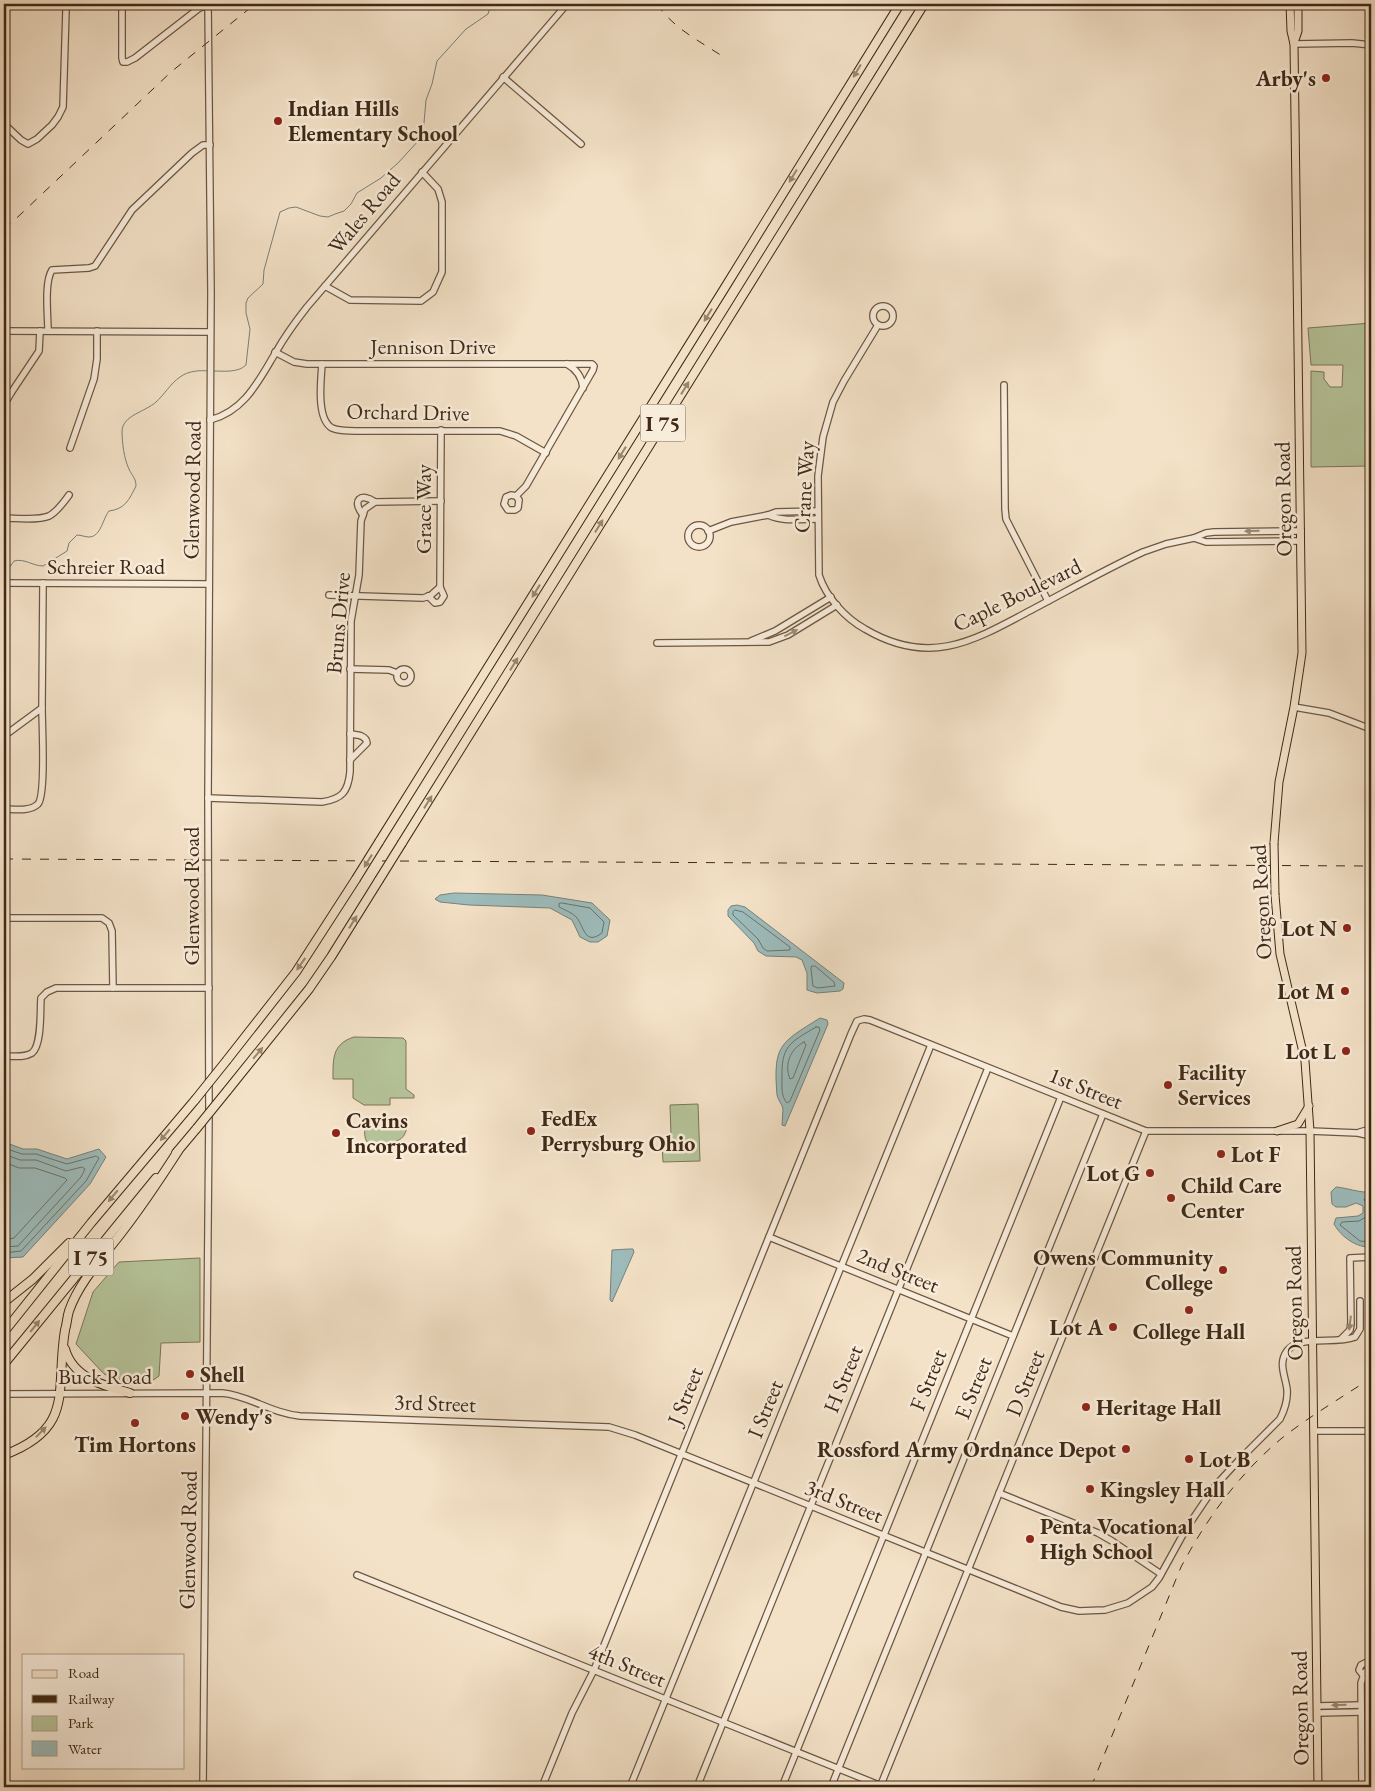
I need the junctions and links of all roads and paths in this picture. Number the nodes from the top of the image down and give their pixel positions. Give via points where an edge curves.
1 (122, 4) edge
2 (208, 4) edge
3 (567, 4) edge
4 (894, 4) edge
5 (900, 4) edge
6 (924, 4) edge
7 (930, 4) edge
8 (1290, 4) edge
9 (1298, 4) edge
10 (66, 10) dead end
11 (883, 29) junction
12 (908, 31) junction
13 (1294, 44) junction
14 (1371, 45) edge
15 (503, 77) junction
16 (4, 124) edge
17 (581, 144) dead end
18 (210, 145) junction
19 (422, 172) junction
20 (325, 286) junction
21 (878, 325) dead end
22 (4, 331) edge
23 (40, 331) junction
24 (48, 331) junction
25 (97, 331) junction
26 (210, 332) junction
27 (276, 352) junction
28 (565, 363) junction
29 (322, 364) junction
30 (1004, 386) dead end
31 (583, 388) junction
32 (4, 393) edge
33 (11, 393) junction
34 (4, 405) edge
35 (210, 420) junction
36 (441, 430) junction
37 (70, 448) dead end
38 (546, 453) junction
39 (68, 495) dead end
40 (516, 496) dead end
41 (441, 501) junction
42 (375, 502) junction
43 (818, 511) junction
44 (363, 515) junction
45 (768, 515) junction
46 (4, 518) edge
47 (818, 519) junction
48 (708, 530) dead end
49 (1301, 531) junction
50 (1194, 538) junction
51 (1301, 541) junction
52 (4, 583) edge
53 (42, 583) junction
54 (208, 584) junction
55 (440, 587) junction
56 (329, 595) dead end
57 (356, 596) junction
58 (428, 596) junction
59 (834, 601) junction
60 (1048, 601) junction
61 (744, 642) junction
62 (657, 643) dead end
63 (350, 669) junction
64 (397, 673) dead end
65 (1294, 707) junction
66 (42, 708) junction
67 (1371, 729) edge
68 (350, 734) junction
69 (4, 736) edge
70 (350, 760) junction
71 (208, 798) junction
72 (4, 809) edge
73 (4, 918) edge
74 (1371, 960) edge
75 (113, 988) junction
76 (209, 988) junction
77 (861, 1019) joint
78 (931, 1044) junction
79 (4, 1056) edge
80 (988, 1068) junction
81 (1371, 1084) edge
82 (1061, 1097) junction
83 (1309, 1106) junction
84 (1103, 1114) junction
85 (1371, 1129) edge
86 (1146, 1131) junction
87 (1277, 1131) junction
88 (1310, 1131) junction
89 (1358, 1133) junction
90 (1371, 1136) edge
91 (178, 1151) junction
92 (91, 1223) junction
93 (769, 1237) junction
94 (1371, 1257) edge
95 (842, 1266) junction
96 (898, 1289) junction
97 (1360, 1301) dead end
98 (4, 1302) edge
99 (971, 1318) junction
100 (4, 1332) edge
101 (1013, 1336) junction
102 (1340, 1340) junction
103 (1312, 1341) junction
104 (64, 1342) junction
105 (4, 1364) edge
106 (207, 1393) junction
107 (5, 1394) edge
108 (61, 1394) junction
109 (130, 1394) junction
110 (1314, 1431) junction
111 (1371, 1431) edge
112 (681, 1454) junction
113 (4, 1455) edge
114 (754, 1483) junction
115 (999, 1494) junction
116 (811, 1506) junction
117 (883, 1535) junction
118 (926, 1552) junction
119 (968, 1570) junction
120 (1161, 1574) junction
121 (357, 1575) dead end
122 (1371, 1665) edge
123 (594, 1670) junction
124 (666, 1699) junction
125 (1361, 1705) junction
126 (1317, 1709) junction
127 (1362, 1712) junction
128 (724, 1722) junction
129 (796, 1752) junction
130 (838, 1769) junction
131 (203, 1787) edge
132 (542, 1787) edge
133 (630, 1787) edge
134 (697, 1787) edge
135 (782, 1787) edge
136 (830, 1787) edge
137 (882, 1787) edge
138 (1318, 1787) edge
139 (1362, 1787) edge

1 - 2 street via 122,58 127,62
2 - 18 street, Glenwood Road
3 - 15 street, Wales Road
4 - 11 highway
5 - 11 highway, I 75
6 - 12 highway, I 75
7 - 12 highway
8 - 13 main road, Oregon Road
9 - 13 main road, Oregon Road via 1298,31
10 - 16 street via 62,112 42,135 28,144
11 -> 92 highway, I 75, bridge via 719,298 296,972 195,1100
91 -> 12 highway, I 75, bridge via 309,989 331,957
13 - 14 street via 1352,42
13 - 49 main road, Oregon Road
15 - 17 street
15 - 19 street, Wales Road
18 - 24 street via 192,153 132,210 95,266 52,270 48,284
18 - 26 street, Glenwood Road
19 - 20 street, Wales Road
19 - 20 street via 438,190 442,202 442,272 433,292 421,301 350,300
20 - 27 street, Wales Road via 295,322
21 - 43 street, Crane Way via 833,402 819,463
22 - 23 street
23 - 24 street
23 - 33 street via 39,351
24 - 25 street
25 - 26 street
25 - 37 street via 94,380
26 - 35 street, Glenwood Road
27 - 29 street, Jennison Drive via 294,362
27 - 35 street, Wales Road via 251,394
28 - 29 street, Jennison Drive
28 - 31 street via 577,372
28 - 31 street, Jennison Drive via 593,365
29 - 36 street, Orchard Drive via 322,414 333,428 356,431
30 - 60 street via 1006,519
31 - 38 street
32 - 33 street
33 - 34 street
35 - 54 street, Glenwood Road
36 - 38 street, Orchard Drive via 500,431
36 - 41 street, Grace Way
38 - 40 street
39 - 46 street via 49,516
41 - 42 street, Bruns Drive
41 - 55 street, Grace Way
42 - 44 street
42 - 44 street, Bruns Drive via 367,497 359,499 357,507
43 - 45 street via 783,511
43 - 47 street, Crane Way
44 - 57 street, Bruns Drive
45 - 47 street via 785,519
45 - 48 street
47 - 59 street, Crane Way via 819,575
49 -> 50 street, Caple Boulevard via 1214,532
49 - 51 main road, Oregon Road
50 - 51 street, Caple Boulevard via 1206,542
50 - 60 street, Caple Boulevard via 1143,552
51 - 65 main road, Oregon Road via 1302,653
52 - 53 street, Schreier Road
53 - 54 street, Schreier Road
53 - 66 street
54 - 71 street, Glenwood Road
55 - 58 street
55 - 58 street via 444,596 440,602 432,601
56 - 57 street
57 - 58 street
57 - 63 street, Bruns Drive via 351,621
59 - 60 street, Caple Boulevard via 861,627 882,639 910,647 930,648 954,646 975,639
59 - 61 street via 761,638
61 -> 59 street via 779,639 800,628
61 - 62 street
63 - 64 street
63 - 68 street, Bruns Drive
65 - 67 street via 1329,713
65 - 83 main road, Oregon Road, bridge via 1276,803 1276,924 1305,1061
66 - 69 street
66 - 72 street via 42,778 38,804 29,808
68 - 70 street, Bruns Drive
68 - 70 street via 363,736 368,743
70 - 71 street, Bruns Drive via 347,788 329,801
71 - 76 street, Glenwood Road
73 - 75 street via 102,918 112,931
74 - 81 street
75 - 76 street
75 - 79 street via 56,988 47,992 41,998 38,1043 32,1052 22,1057
76 - 106 street, Glenwood Road
77 - 78 street, 1st Street
77 - 93 street, J Street via 855,1024
78 - 80 street, 1st Street
78 - 95 street, I Street
80 - 82 street, 1st Street
80 - 96 street, H Street
82 - 84 street, 1st Street
82 - 99 street, F Street
83 - 87 main road via 1298,1124
83 - 88 main road, Oregon Road
84 - 86 street, 1st Street
84 - 101 street, E Street
85 - 89 street
86 - 87 street, 1st Street
86 - 115 street, D Street
87 - 88 street, 1st Street
88 - 89 street, 1st Street
88 - 103 main road, Oregon Road
89 - 90 street
91 - 104 highway via 149,1196 82,1285 69,1312
105 -> 91 highway, I 75
92 - 98 highway via 34,1279
92 - 100 highway, I 75
93 - 95 street, 2nd Street
93 - 112 street, J Street
94 -> 102 street via 1350,1258 1350,1330
95 - 96 street, 2nd Street
95 - 114 street, I Street
96 - 99 street, 2nd Street
96 - 116 street, H Street
97 - 102 street via 1358,1333
99 - 101 street, 2nd Street
99 - 117 street, F Street
101 - 118 street, E Street
102 - 103 street, 3rd Street
103 - 110 main road, Oregon Road
103 - 120 street, 3rd Street via 1293,1345 1285,1353 1282,1366 1287,1396 1284,1412 1215,1486
104 - 108 highway
104 - 109 highway via 68,1358 77,1370 90,1380
106 - 109 street, Buck Road
106 - 112 street, 3rd Street via 239,1396 276,1412 300,1416 609,1427
106 - 131 street, Glenwood Road
107 - 108 street, Buck Road
108 - 109 street, Buck Road
113 -> 108 highway via 34,1440 50,1423
110 - 111 street
110 - 126 main road, Oregon Road
112 - 114 street, 3rd Street
112 - 123 street, J Street
114 - 116 street, 3rd Street
114 - 124 street, I Street
115 - 119 street, D Street
115 - 120 street via 1098,1534
116 - 117 street, 3rd Street
116 - 128 street, H Street
117 - 118 street, 3rd Street
117 - 129 street, F Street
118 - 119 street, 3rd Street
118 - 130 street, E Street
119 - 120 street, 3rd Street via 1061,1607 1088,1612 1128,1603 1152,1587
119 - 137 street, D Street
121 - 123 street, 4th Street
122 - 125 street via 1367,1662 1360,1666 1363,1675
123 - 124 street, 4th Street
123 - 132 street, J Street via 574,1707
124 - 128 street, 4th Street
124 - 133 street, I Street
125 -> 126 street
125 - 127 street
126 - 127 street
126 - 138 main road, Oregon Road
127 - 139 street
128 - 129 street, 4th Street
128 - 134 street, H Street
129 - 130 street, 4th Street
129 - 135 street, F Street
130 - 136 street, E Street
130 - 137 street, 4th Street

